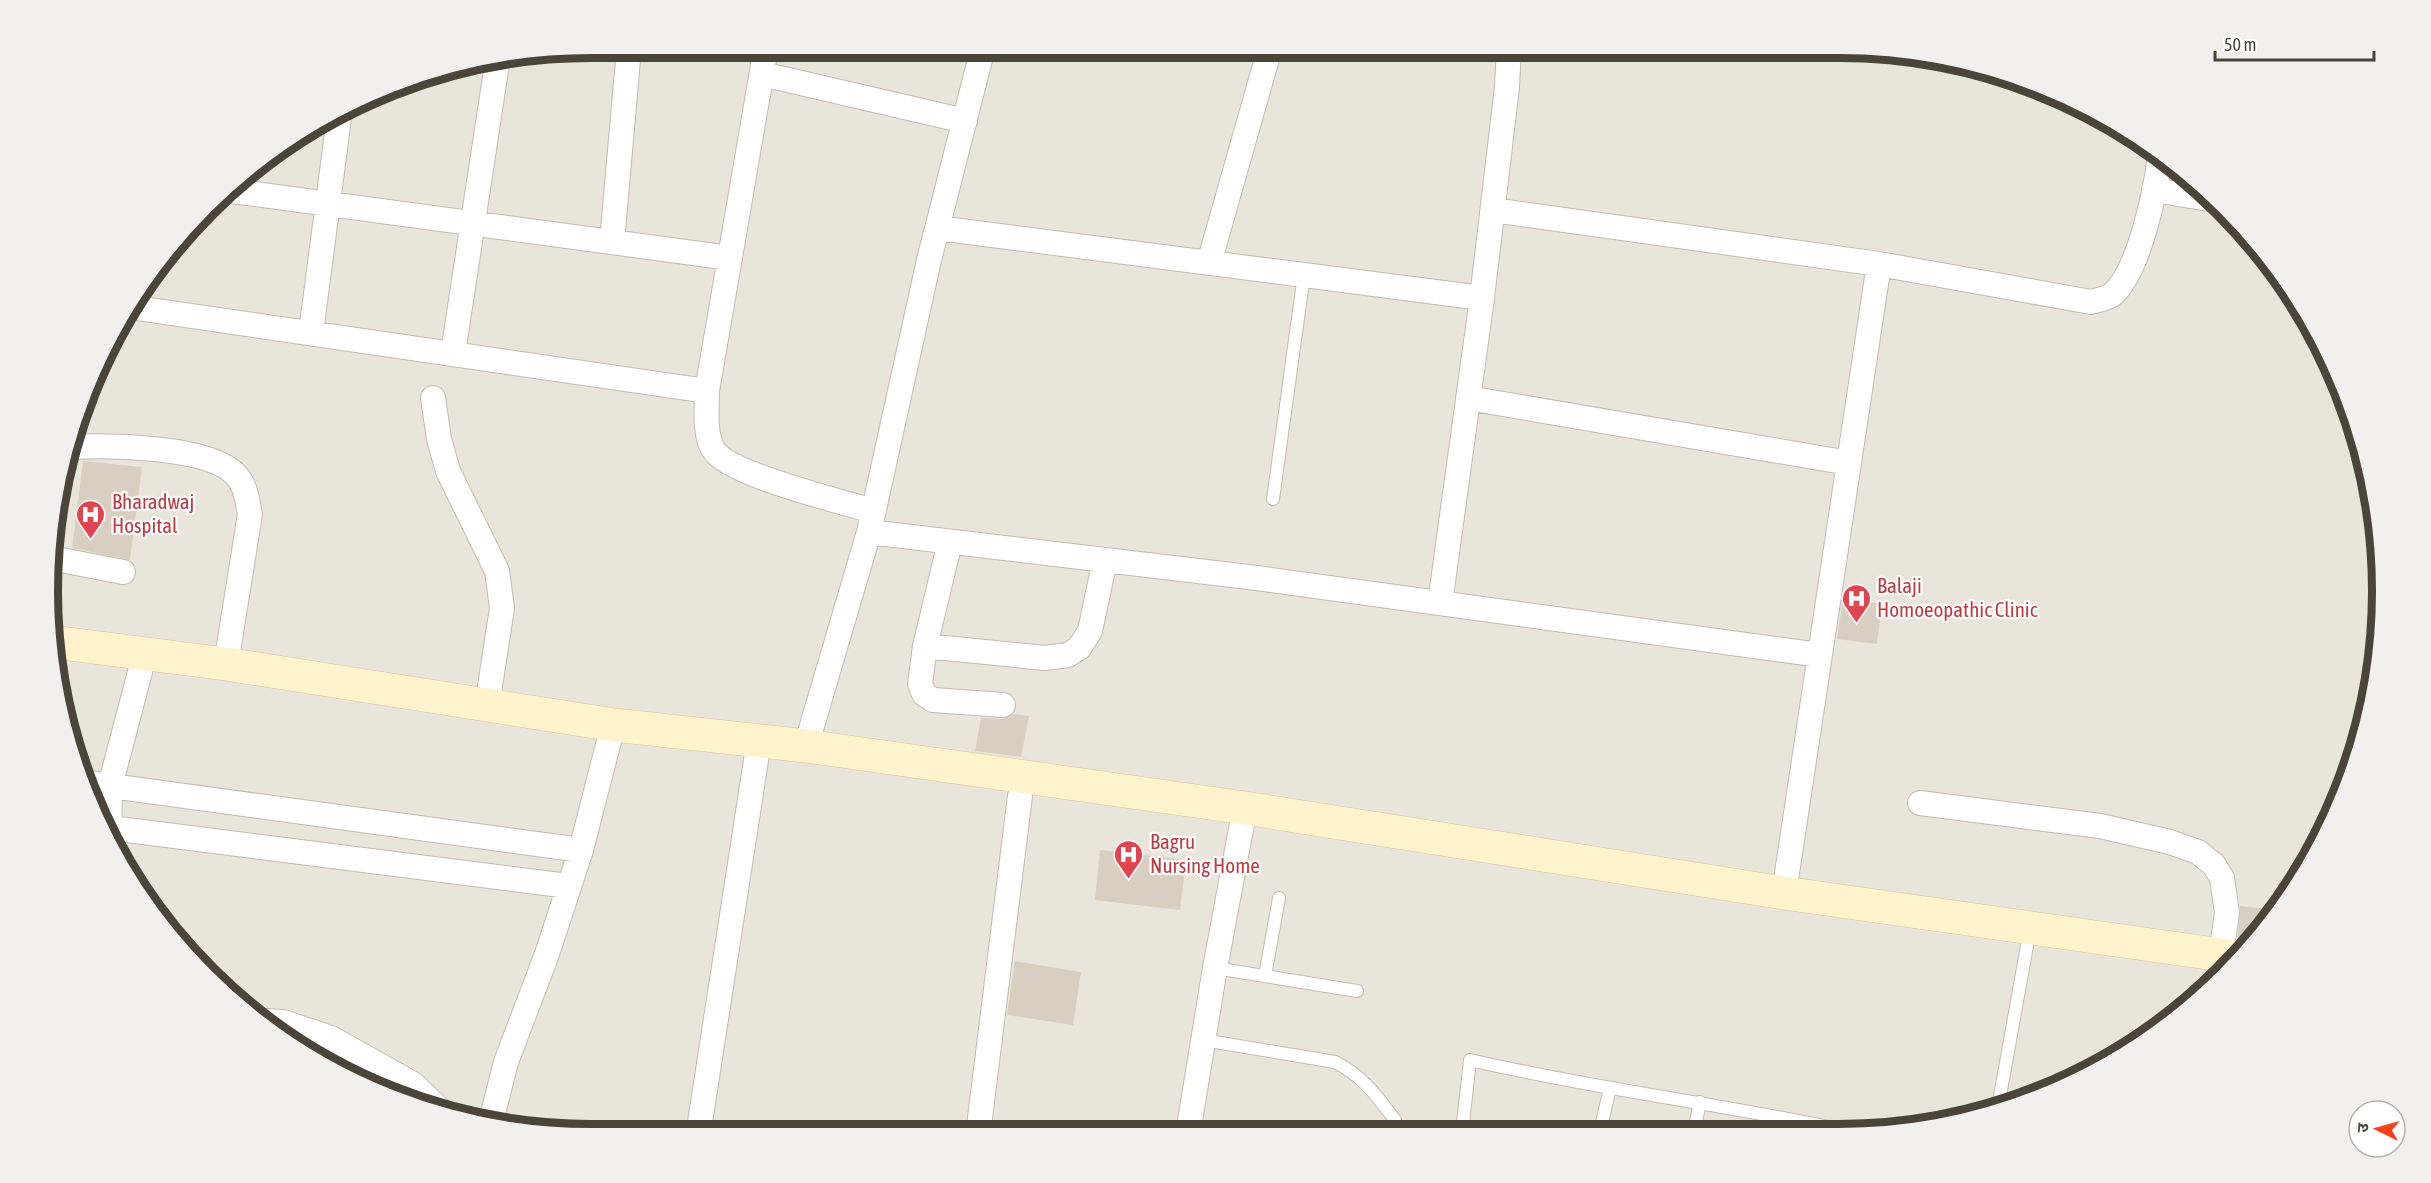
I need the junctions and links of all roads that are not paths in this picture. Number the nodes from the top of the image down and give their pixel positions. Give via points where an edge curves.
1 (628, 59) edge
2 (764, 59) edge
3 (979, 59) edge
4 (1267, 59) edge
5 (1508, 59) edge
6 (496, 68) edge
7 (762, 74) junction
8 (965, 121) junction
9 (338, 123) edge
10 (2158, 165) edge
11 (2154, 190) junction
12 (239, 192) edge
13 (2197, 197) edge
14 (329, 204) junction
15 (1493, 210) junction
16 (471, 224) junction
17 (938, 228) junction
18 (612, 242) junction
19 (730, 258) junction
20 (1209, 263) junction
21 (1879, 264) junction
22 (1304, 275) junction
23 (1482, 298) junction
24 (140, 308) edge
25 (311, 332) junction
26 (453, 352) junction
27 (707, 391) junction
28 (433, 398) dead end
29 (1468, 398) junction
30 (79, 447) edge
31 (1849, 464) junction
32 (1273, 499) dead end
33 (871, 522) junction
34 (950, 542) junction
35 (60, 560) edge
36 (1104, 560) junction
37 (123, 572) dead end
38 (1440, 603) junction
39 (61, 643) edge
40 (925, 646) junction
41 (1820, 655) junction
42 (63, 661) edge
43 (226, 664) junction
44 (140, 672) junction
45 (1003, 705) dead end
46 (487, 706) junction
47 (609, 741) junction
48 (806, 746) junction
49 (758, 750) junction
50 (100, 785) edge
51 (1020, 796) junction
52 (102, 803) edge
53 (1920, 803) dead end
54 (250, 805) junction
55 (1243, 817) junction
56 (358, 820) junction
57 (116, 832) edge
58 (479, 836) junction
59 (247, 845) junction
60 (581, 850) junction
61 (353, 858) junction
62 (474, 874) junction
63 (568, 886) junction
64 (1784, 893) junction
65 (1279, 897) dead end
66 (2029, 937) junction
67 (2225, 958) edge
68 (2222, 962) edge
69 (1215, 968) junction
70 (1265, 976) junction
71 (1357, 991) dead end
72 (277, 1022) edge
73 (1203, 1040) junction
74 (1610, 1088) junction
75 (428, 1098) edge
76 (1999, 1099) edge
77 (1700, 1102) junction
78 (493, 1115) edge
79 (1395, 1120) dead end
80 (700, 1124) edge
81 (979, 1124) edge
82 (1189, 1124) edge
83 (1463, 1124) edge
84 (1602, 1124) edge
85 (1695, 1124) edge
86 (1803, 1124) edge

1 - 18 street
2 - 7 street
3 - 8 street
4 - 20 street
5 - 15 street
6 - 16 street
7 - 8 street
7 - 19 street
8 - 17 street
9 - 14 street
10 - 11 street
11 - 13 street
11 - 21 street via 2125,279 2111,296 2091,302
12 - 14 street
14 - 16 street
14 - 25 street
15 - 21 street
15 - 23 street
16 - 18 street
16 - 26 street
17 - 20 street
17 - 33 street
18 - 19 street
19 - 27 street
20 - 22 street
21 - 31 street
22 - 23 street
22 - 32 lane
23 - 29 street
24 - 25 street
25 - 26 street
26 - 27 street
27 - 33 street via 707,426 712,448 720,459
28 - 46 street via 448,471 497,571 502,608
29 - 31 street
29 - 38 street
30 - 43 street via 182,453 212,459 236,474 246,490 250,514
31 - 41 street
33 - 34 street
33 - 48 street
34 - 36 street
34 - 40 street
35 - 37 street
36 - 38 street
36 - 40 street via 1090,631 1079,648 1068,655 1045,658
38 - 41 street
39 - 43 main road
40 - 45 street via 920,684 924,694 933,700
41 - 64 street
42 - 44 main road
43 - 46 main road
44 - 47 main road
44 - 50 street
46 - 49 main road
47 - 49 main road
47 - 60 street
48 - 49 main road
48 - 55 main road
49 - 51 main road
49 - 80 street
50 - 52 street
50 - 54 street
51 - 55 main road
51 - 81 street
53 - 67 street via 2100,826 2198,852 2222,878 2227,913
54 - 56 street
54 - 59 street
55 - 64 main road
55 - 66 main road
55 - 69 street
56 - 58 street
56 - 61 street
57 - 59 street
58 - 60 street
58 - 62 street
59 - 61 street
60 - 63 street
61 - 62 street
62 - 63 street
63 - 78 street via 506,1062
64 - 66 main road
65 - 70 lane
66 - 68 main road
66 - 76 lane
69 - 70 lane
69 - 73 street
70 - 71 lane
72 - 75 street via 331,1038 413,1084
73 - 79 lane via 1335,1062 1369,1085
73 - 82 street
74 - 77 lane
74 - 83 lane via 1470,1060
74 - 84 lane
77 - 85 lane
77 - 86 lane

